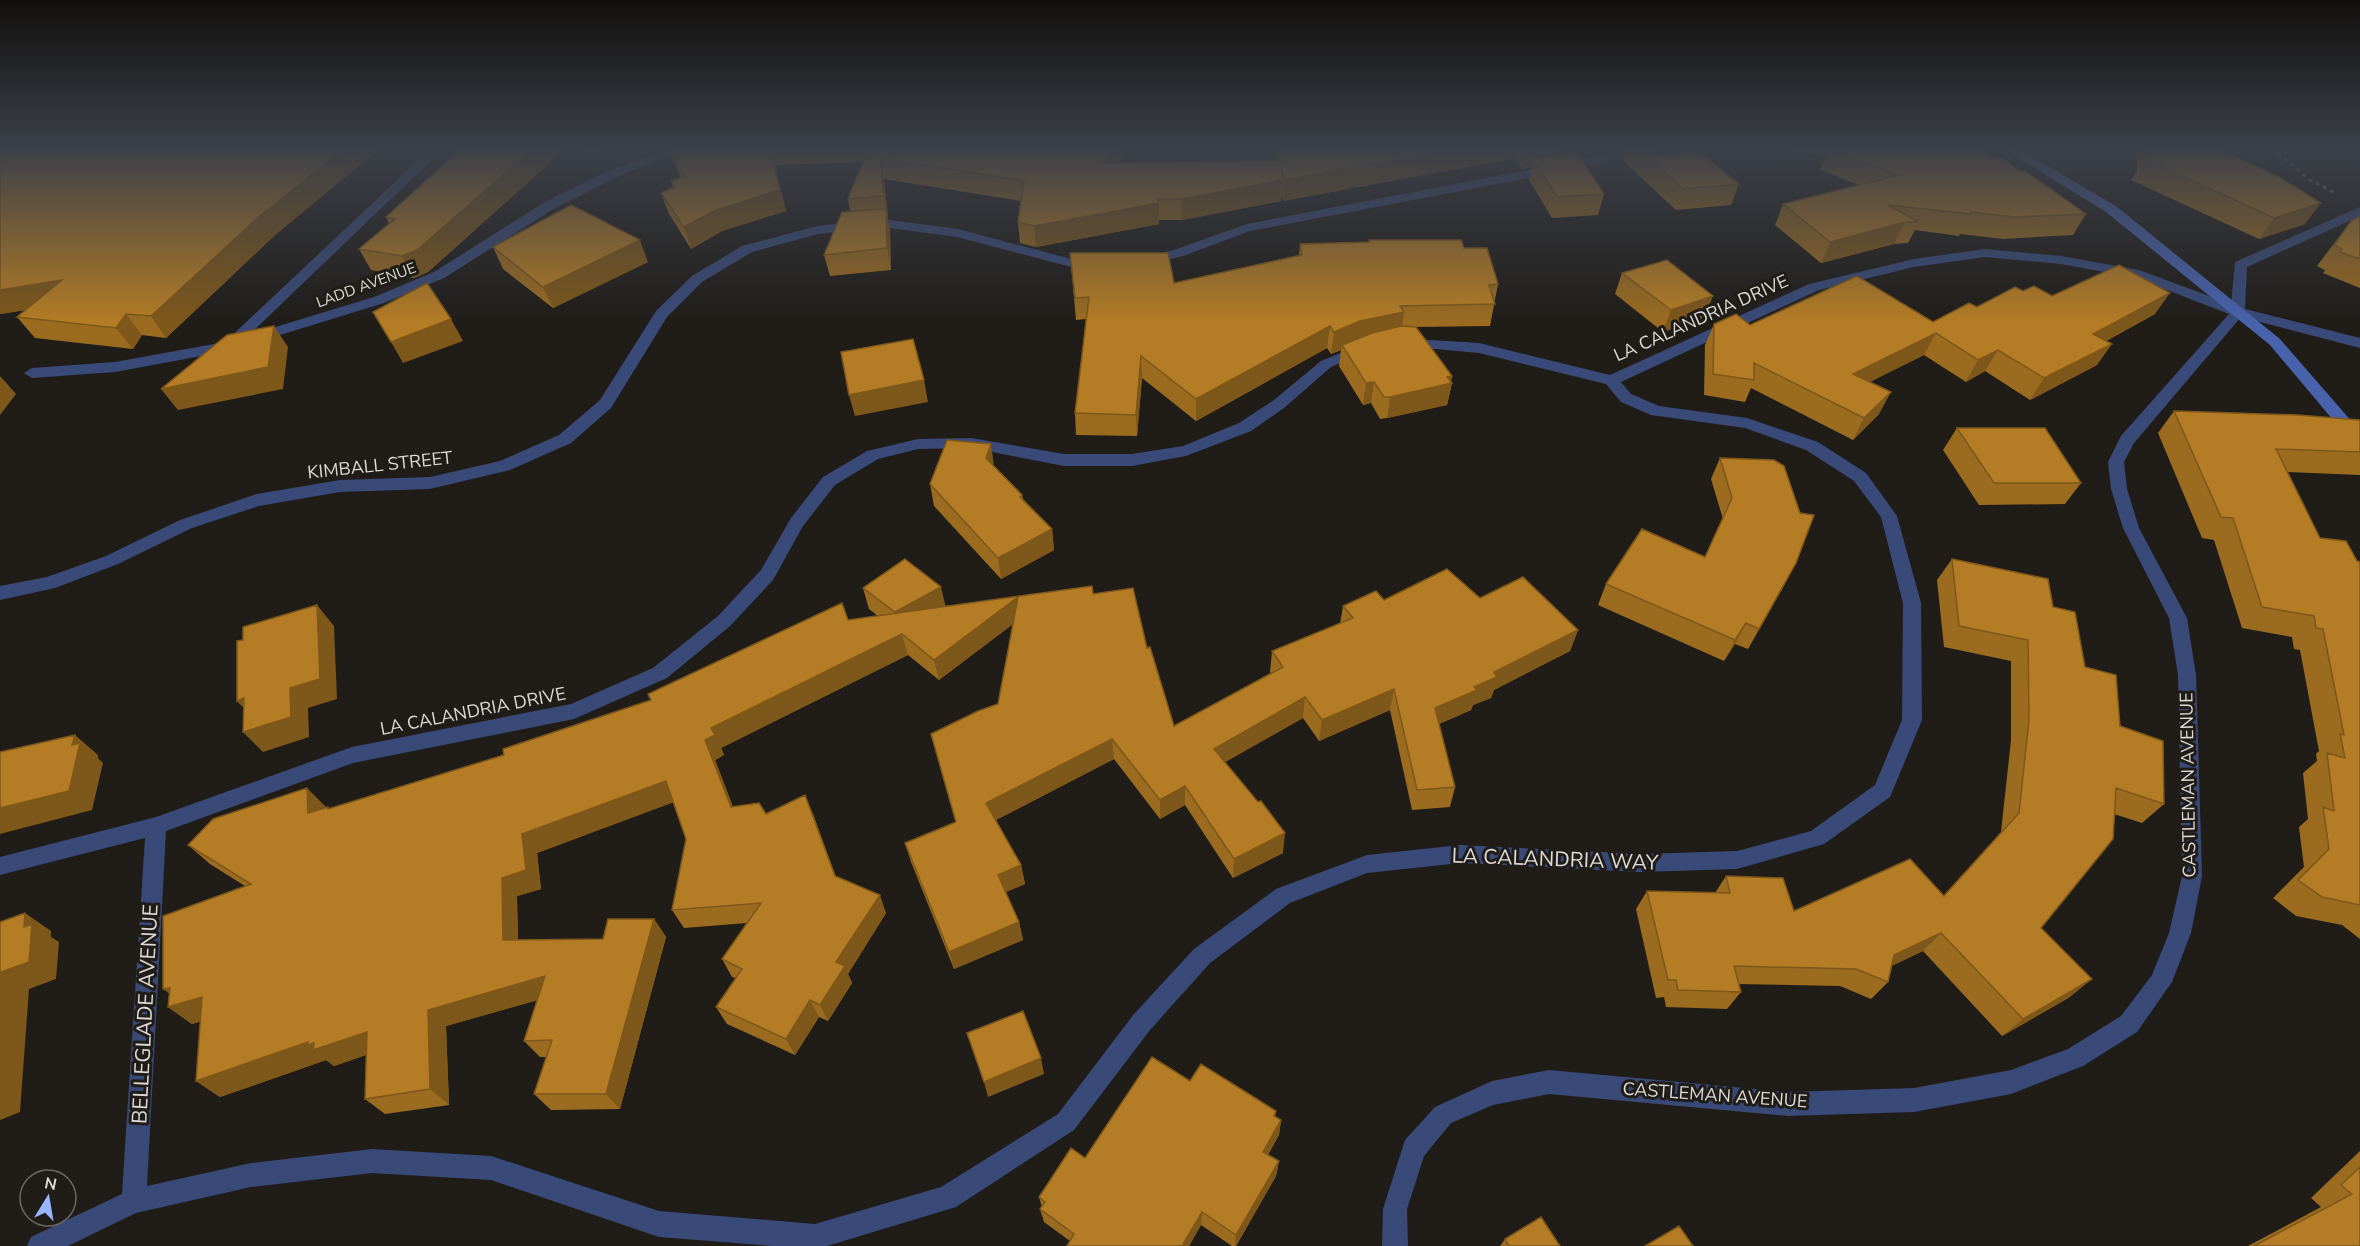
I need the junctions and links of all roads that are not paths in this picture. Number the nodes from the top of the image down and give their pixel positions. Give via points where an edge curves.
1 (376, 206) edge
2 (550, 206) edge
3 (1361, 206) edge
4 (2106, 206) edge
5 (2360, 211) edge
6 (1134, 264) edge
7 (1110, 266) edge
8 (2238, 312) junction
9 (2360, 343) edge
10 (228, 346) junction
11 (32, 373) dead end
12 (1611, 380) junction
13 (2360, 441) edge
14 (0, 593) edge
15 (156, 826) junction
16 (0, 867) edge
17 (134, 1201) junction
18 (40, 1246) edge
19 (1395, 1246) edge

1 - 10 street
2 - 10 street, LADD AVENUE via 439,275 379,300
3 - 6 street via 1247,228
4 - 8 street
5 - 8 street via 2240,265
7 - 14 street, KIMBALL STREET via 1075,264 958,233 882,223 817,230 747,249 697,279 661,314 606,404 554,444 504,466 430,483 340,486 257,500 186,524 112,560 49,583
8 - 9 street, LA CALANDRIA DRIVE
8 - 12 street, LA CALANDRIA DRIVE via 2139,274 2061,260 1985,253 1914,263 1814,287
8 - 13 street via 2275,342
8 - 19 street, CASTLEMAN AVENUE via 2127,440 2116,462 2131,528 2178,618 2187,675 2192,876 2180,933 2161,982 2129,1024 2075,1058 2011,1082 1914,1100 1788,1104 1549,1082 1492,1093 1443,1115 1414,1149 1395,1209
10 - 11 street, LADD AVENUE via 115,367
12 - 15 street, LA CALANDRIA DRIVE via 1479,348 1397,340 1326,364 1245,427 1186,451 1132,460 1064,460 972,443 918,444 873,455 829,481 797,522 767,575 724,621 660,673 574,711 352,755
12 - 17 street, LA CALANDRIA WAY via 1626,398 1656,411 1747,423 1812,446 1860,477 1889,516 1912,603 1912,720 1883,791 1818,838 1737,860 1641,863 1460,854 1367,864 1283,896 1202,956 1142,1022 1066,1122 947,1198 815,1237 659,1224 491,1168 372,1161 250,1175
15 - 16 street, LA CALANDRIA DRIVE
15 - 17 street, BELLEGLADE AVENUE
17 - 18 street, LA CALANDRIA WAY

